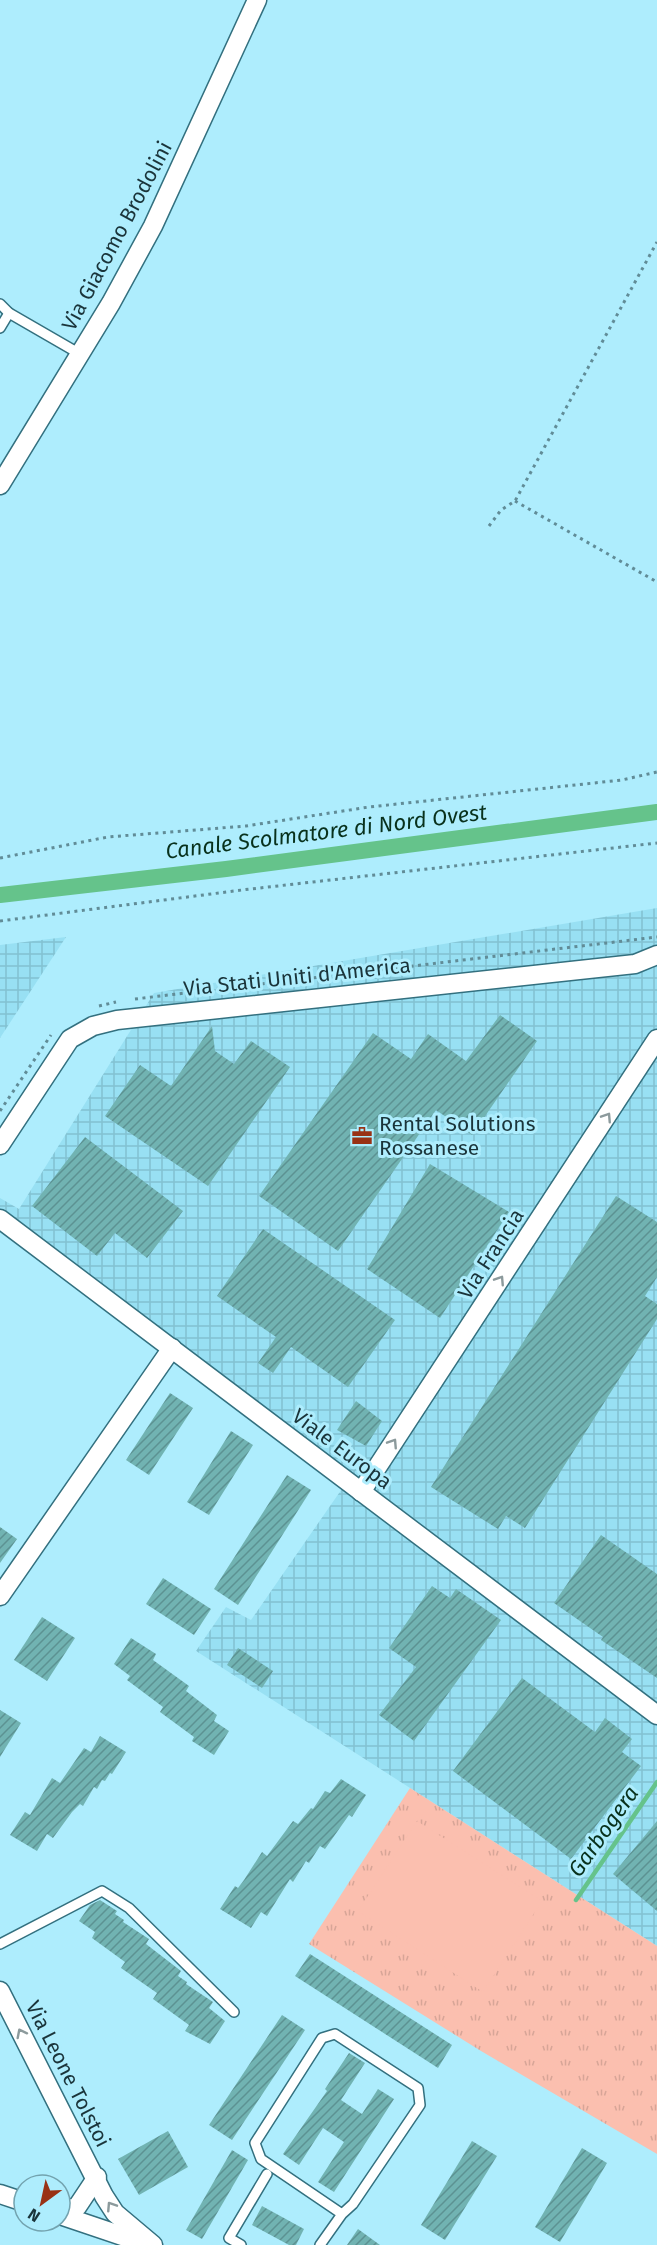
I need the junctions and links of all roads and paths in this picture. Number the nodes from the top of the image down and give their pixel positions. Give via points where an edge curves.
1 (257, 0) edge
2 (657, 242) edge
3 (0, 304) edge
4 (9, 313) junction
5 (0, 328) edge
6 (80, 354) junction
7 (0, 485) edge
8 (515, 501) junction
9 (489, 526) dead end
10 (657, 582) edge
11 (657, 772) edge
12 (657, 843) edge
13 (0, 858) edge
14 (0, 921) edge
15 (657, 955) edge
16 (657, 1039) edge
17 (0, 1145) edge
18 (0, 1219) edge
19 (172, 1348) junction
20 (361, 1492) junction
21 (5, 1576) edge
22 (0, 1596) edge
23 (657, 1715) edge
24 (0, 1944) edge
25 (0, 1991) edge
26 (234, 2012) dead end
27 (267, 2174) dead end
28 (97, 2177) junction
29 (72, 2209) edge
30 (342, 2214) junction
31 (72, 2217) edge
32 (148, 2245) edge
33 (153, 2245) edge
34 (241, 2245) edge
35 (320, 2245) edge

1 - 6 street, Via Giacomo Brodolini via 153,226
2 - 8 path
3 - 4 lane
4 - 5 lane
4 - 6 lane
6 - 7 street, Via Giacomo Brodolini
8 - 9 path via 501,510
8 - 10 path
11 - 13 path via 622,780 369,807 246,826 108,837
12 - 14 path
15 - 17 street, Via Stati Uniti d'America via 634,964 314,997 93,1026 70,1039
20 -> 16 street, Via Francia
18 - 19 street, Viale Europa
19 - 20 street, Viale Europa
19 - 21 street
20 - 23 street, Viale Europa
21 - 22 street
24 - 26 lane via 102,1891 129,1908
28 -> 25 street, Via Leone Tolstoi
27 - 34 lane via 229,2238
28 - 29 street, Via Leone Tolstoi
33 -> 28 street, Via Leone Tolstoi via 115,2213
30 - 30 lane via 420,2105 418,2088 335,2034 322,2038 255,2144 261,2159
30 - 35 lane
31 - 32 street, Via Leone Tolstoi

